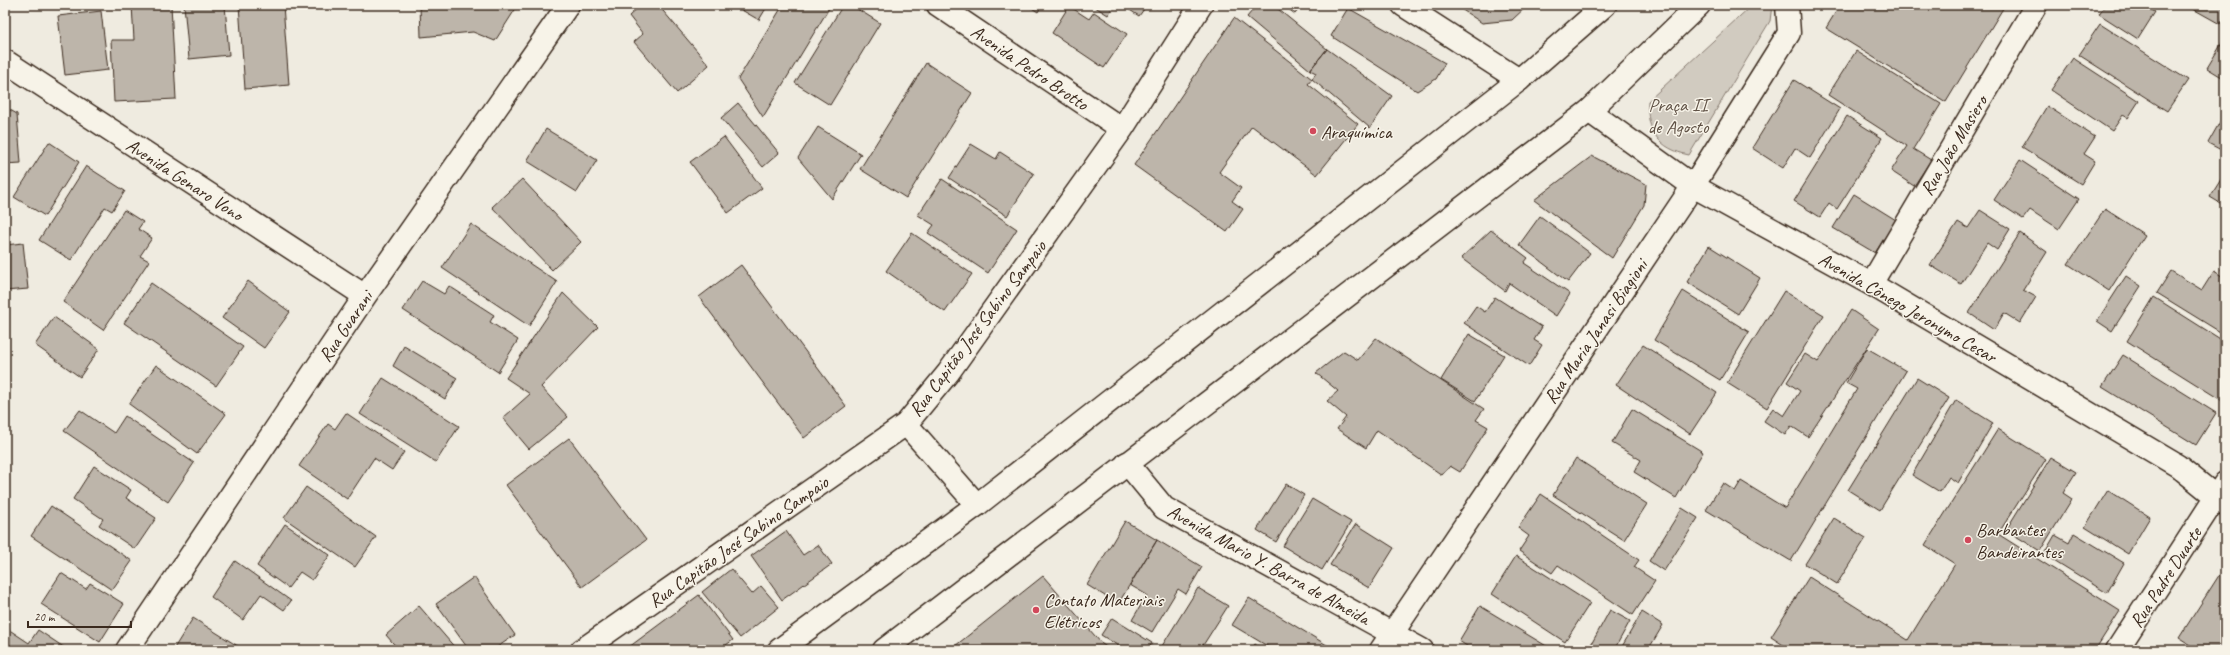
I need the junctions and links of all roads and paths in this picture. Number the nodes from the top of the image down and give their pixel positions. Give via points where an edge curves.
1 (568, 5) edge
2 (938, 5) edge
3 (1201, 5) edge
4 (1402, 5) edge
5 (1605, 5) edge
6 (1699, 5) edge
7 (1787, 5) edge
8 (2036, 5) edge
9 (5, 61) edge
10 (1519, 80) junction
11 (1589, 111) junction
12 (1122, 129) junction
13 (1693, 186) junction
14 (1871, 284) junction
15 (365, 296) junction
16 (906, 424) junction
17 (1127, 464) junction
18 (2222, 495) edge
19 (977, 505) junction
20 (1386, 641) edge
21 (127, 650) edge
22 (582, 650) edge
23 (779, 650) edge
24 (884, 650) edge
25 (1422, 650) edge
26 (2117, 650) edge

1 - 15 street, Rua Guarani
2 - 12 street, Avenida Pedro Brotto
3 - 12 street, Rua Capitão José Sabino Sampaio
4 - 10 street
5 - 10 street
6 - 11 street
7 - 13 street, Rua Maria Janasi Biagioni via 1789,33
8 - 14 street, Rua João Masiero
9 - 15 street, Avenida Genaro Vono
10 - 19 street
11 - 13 street, Avenida Cônego Jeronymo Cesar
11 - 17 street
12 - 16 street, Rua Capitão José Sabino Sampaio via 948,373
13 - 14 street, Avenida Cônego Jeronymo Cesar
13 - 20 street, Rua Maria Janasi Biagioni
14 - 18 street, Avenida Cônego Jeronymo Cesar via 2178,466
15 - 21 street, Rua Guarani
16 - 19 street
16 - 22 street, Rua Capitão José Sabino Sampaio
17 - 20 street, Avenida Mario Y. Barra de Almeida via 1164,508
17 - 24 street
18 - 26 street, Rua Padre Duarte
19 - 23 street
20 - 25 street, Avenida Mario Y. Barra de Almeida

